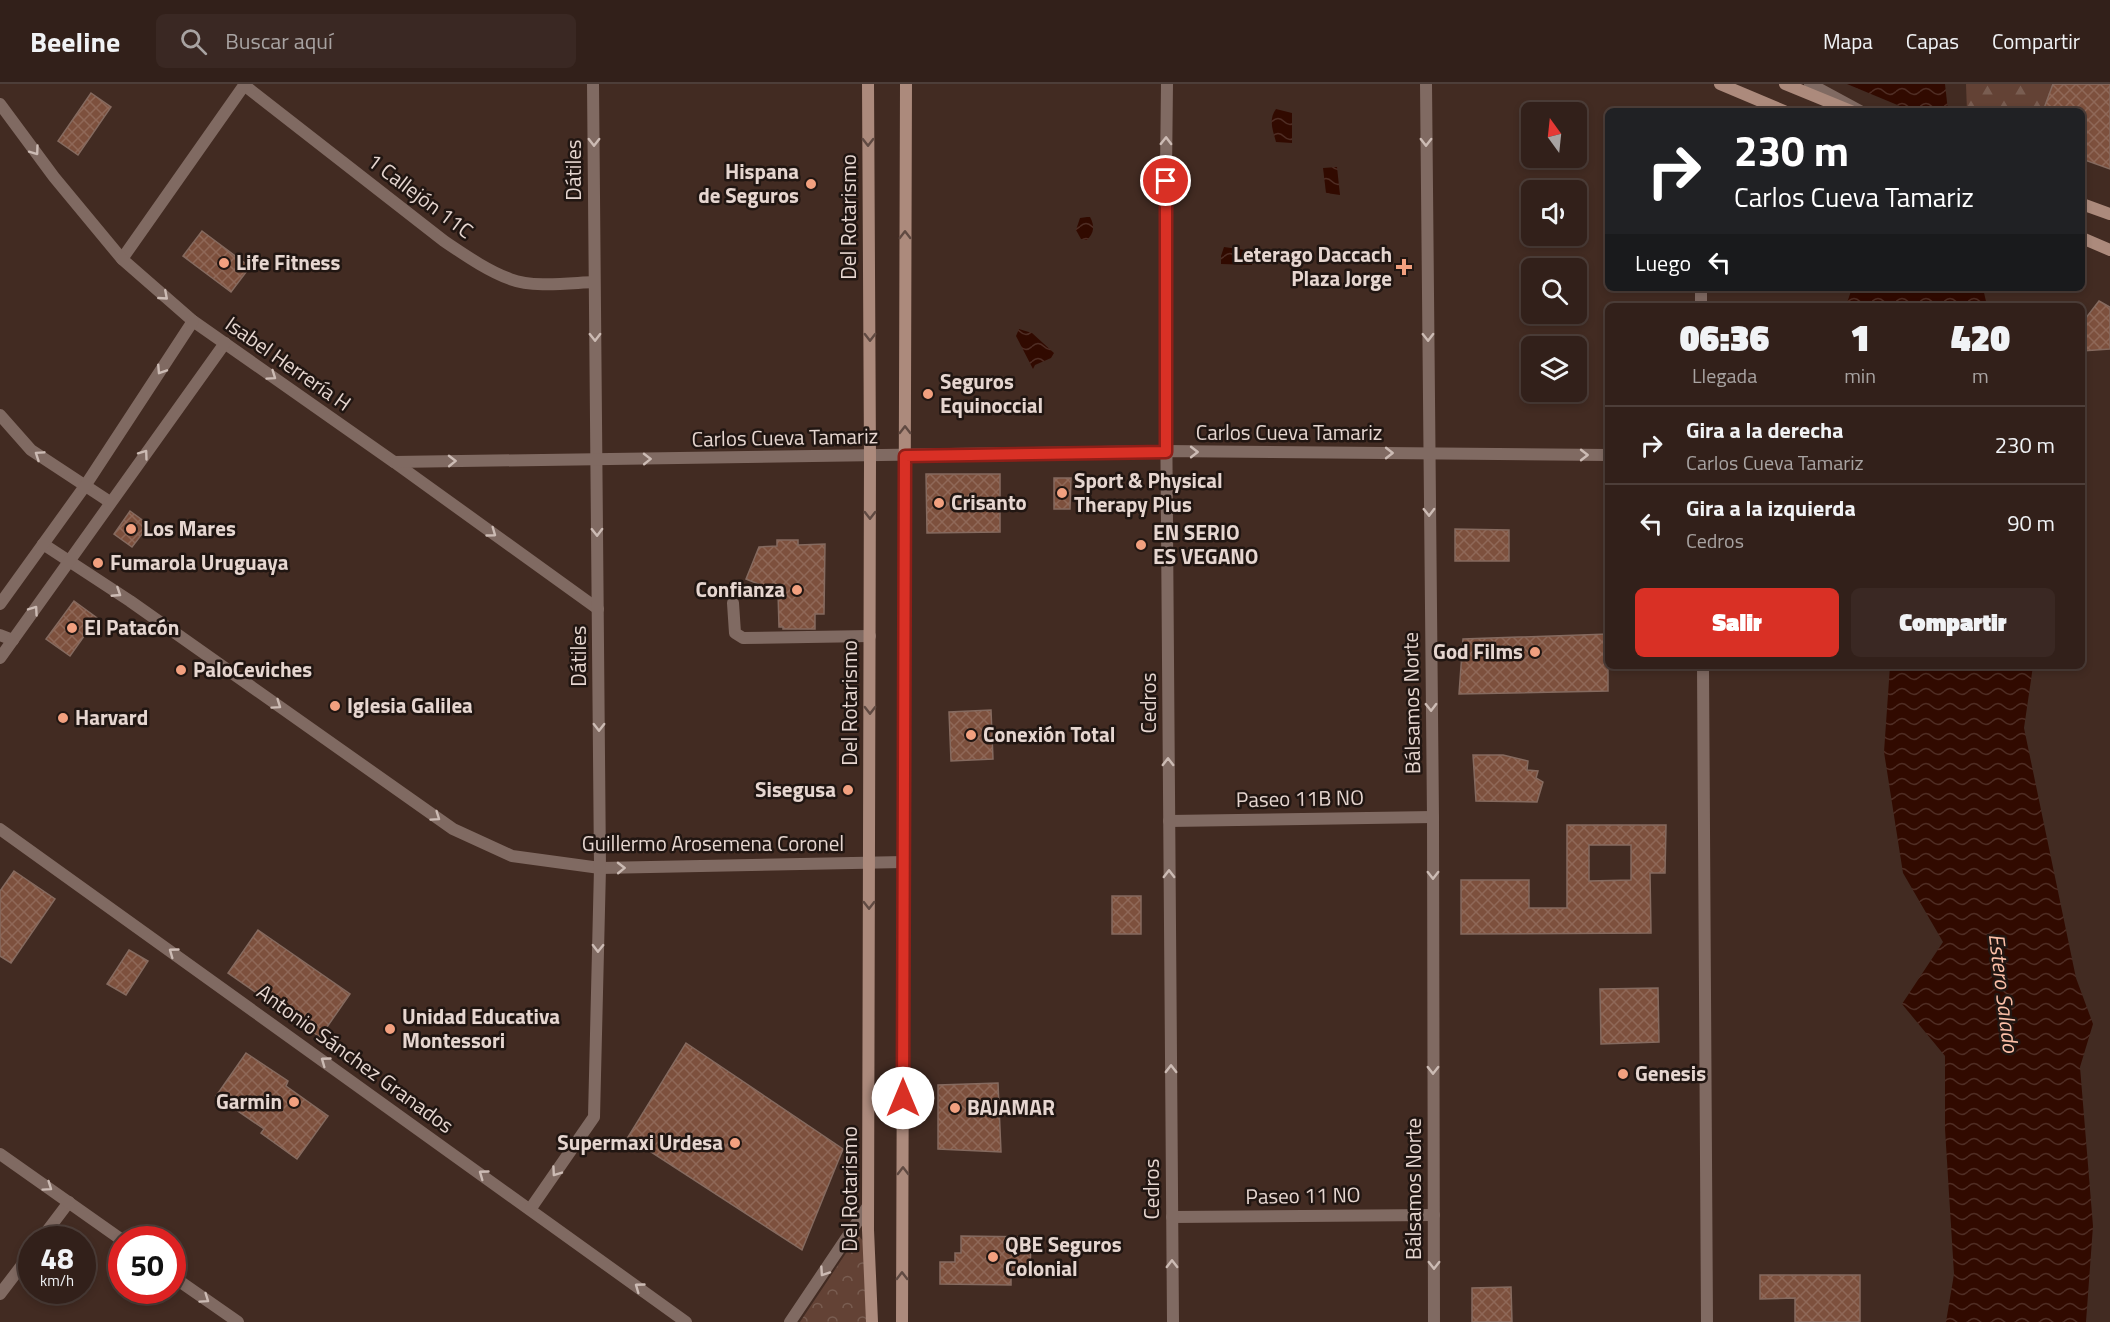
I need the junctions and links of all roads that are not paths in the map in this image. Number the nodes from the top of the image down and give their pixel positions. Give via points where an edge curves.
1 (245, 84) edge
2 (593, 84) edge
3 (868, 84) edge
4 (906, 84) edge
5 (1167, 84) edge
6 (1426, 84) edge
7 (1720, 84) edge
8 (1785, 84) edge
9 (1810, 84) edge
10 (0, 104) edge
11 (1777, 108) edge
12 (1844, 108) edge
13 (1854, 108) edge
14 (2085, 205) edge
15 (2110, 214) edge
16 (2085, 239) edge
17 (2110, 250) edge
18 (122, 259) junction
19 (594, 282) junction
20 (194, 321) junction
21 (225, 343) junction
22 (0, 415) edge
23 (1166, 452) junction
24 (1429, 454) junction
25 (1605, 455) edge
26 (905, 456) junction
27 (870, 457) junction
28 (597, 460) junction
29 (394, 462) junction
30 (85, 486) junction
31 (110, 502) junction
32 (43, 544) junction
33 (68, 562) junction
34 (734, 603) dead end
35 (0, 604) edge
36 (598, 609) junction
37 (0, 636) edge
38 (870, 636) junction
39 (13, 640) junction
40 (0, 658) edge
41 (1703, 669) edge
42 (1432, 817) junction
43 (1169, 821) junction
44 (0, 829) edge
45 (904, 862) junction
46 (869, 863) junction
47 (600, 868) junction
48 (0, 1154) edge
49 (69, 1202) junction
50 (868, 1206) junction
51 (531, 1208) junction
52 (1434, 1215) junction
53 (1172, 1217) junction
54 (51, 1226) edge
55 (108, 1229) edge
56 (18, 1270) edge
57 (186, 1285) edge
58 (0, 1294) edge
59 (238, 1322) edge
60 (686, 1322) edge
61 (790, 1322) edge
62 (872, 1322) edge
63 (902, 1322) edge
64 (1173, 1322) edge
65 (1434, 1322) edge
66 (1707, 1322) edge

1 - 18 street
1 - 19 street, 1 Callejón 11C via 477,263 511,280 545,284
2 -> 19 street, Dátiles
3 -> 27 main road, Del Rotarismo
26 -> 4 main road
23 -> 5 street, Cedros
6 -> 24 street, Bálsamos Norte
7 - 11 main road
8 - 12 main road
9 - 13 street
10 -> 18 street, Isabel Herrería H
14 - 15 main road
16 - 17 main road
18 -> 20 street, Isabel Herrería H
19 -> 28 street, Dátiles
20 - 21 street, Isabel Herrería H
20 -> 30 street
21 -> 29 street, Isabel Herrería H
31 -> 21 street
30 -> 22 street via 31,450
23 -> 24 street, Carlos Cueva Tamariz
23 - 26 street, Carlos Cueva Tamariz
43 -> 23 street, Cedros
24 -> 25 street, Carlos Cueva Tamariz
24 -> 42 street, Bálsamos Norte
26 - 27 street, Carlos Cueva Tamariz
26 - 45 main road
28 -> 27 street, Carlos Cueva Tamariz
27 -> 38 main road, Del Rotarismo
29 -> 28 street, Carlos Cueva Tamariz
28 -> 36 street, Dátiles
29 -> 36 street, Isabel Herrería H
30 - 31 street
30 - 32 street
31 - 33 street
32 - 33 street, Guillermo Arosemena Coronel
32 - 35 street
39 -> 33 street
33 -> 47 street, Guillermo Arosemena Coronel via 453,829 512,856
34 - 38 street via 735,633 743,638
36 -> 47 street, Dátiles
37 - 39 street
38 -> 46 main road, Del Rotarismo
39 - 40 street
41 - 66 street
42 - 43 street, Paseo 11B NO
42 -> 52 street, Bálsamos Norte
53 -> 43 street, Cedros
51 -> 44 street, Antonio Sánchez Granados
45 - 46 street, Guillermo Arosemena Coronel
63 -> 45 main road
47 -> 46 street, Guillermo Arosemena Coronel
46 -> 50 main road, Del Rotarismo
47 -> 51 street, Dátiles via 594,1117
48 -> 49 street
49 - 54 street
49 - 55 street
50 -> 61 street
50 - 62 main road, Del Rotarismo
60 -> 51 street, Antonio Sánchez Granados
52 - 53 street, Paseo 11 NO
52 -> 65 street, Bálsamos Norte
64 -> 53 street, Cedros
56 - 58 street
57 -> 59 street

